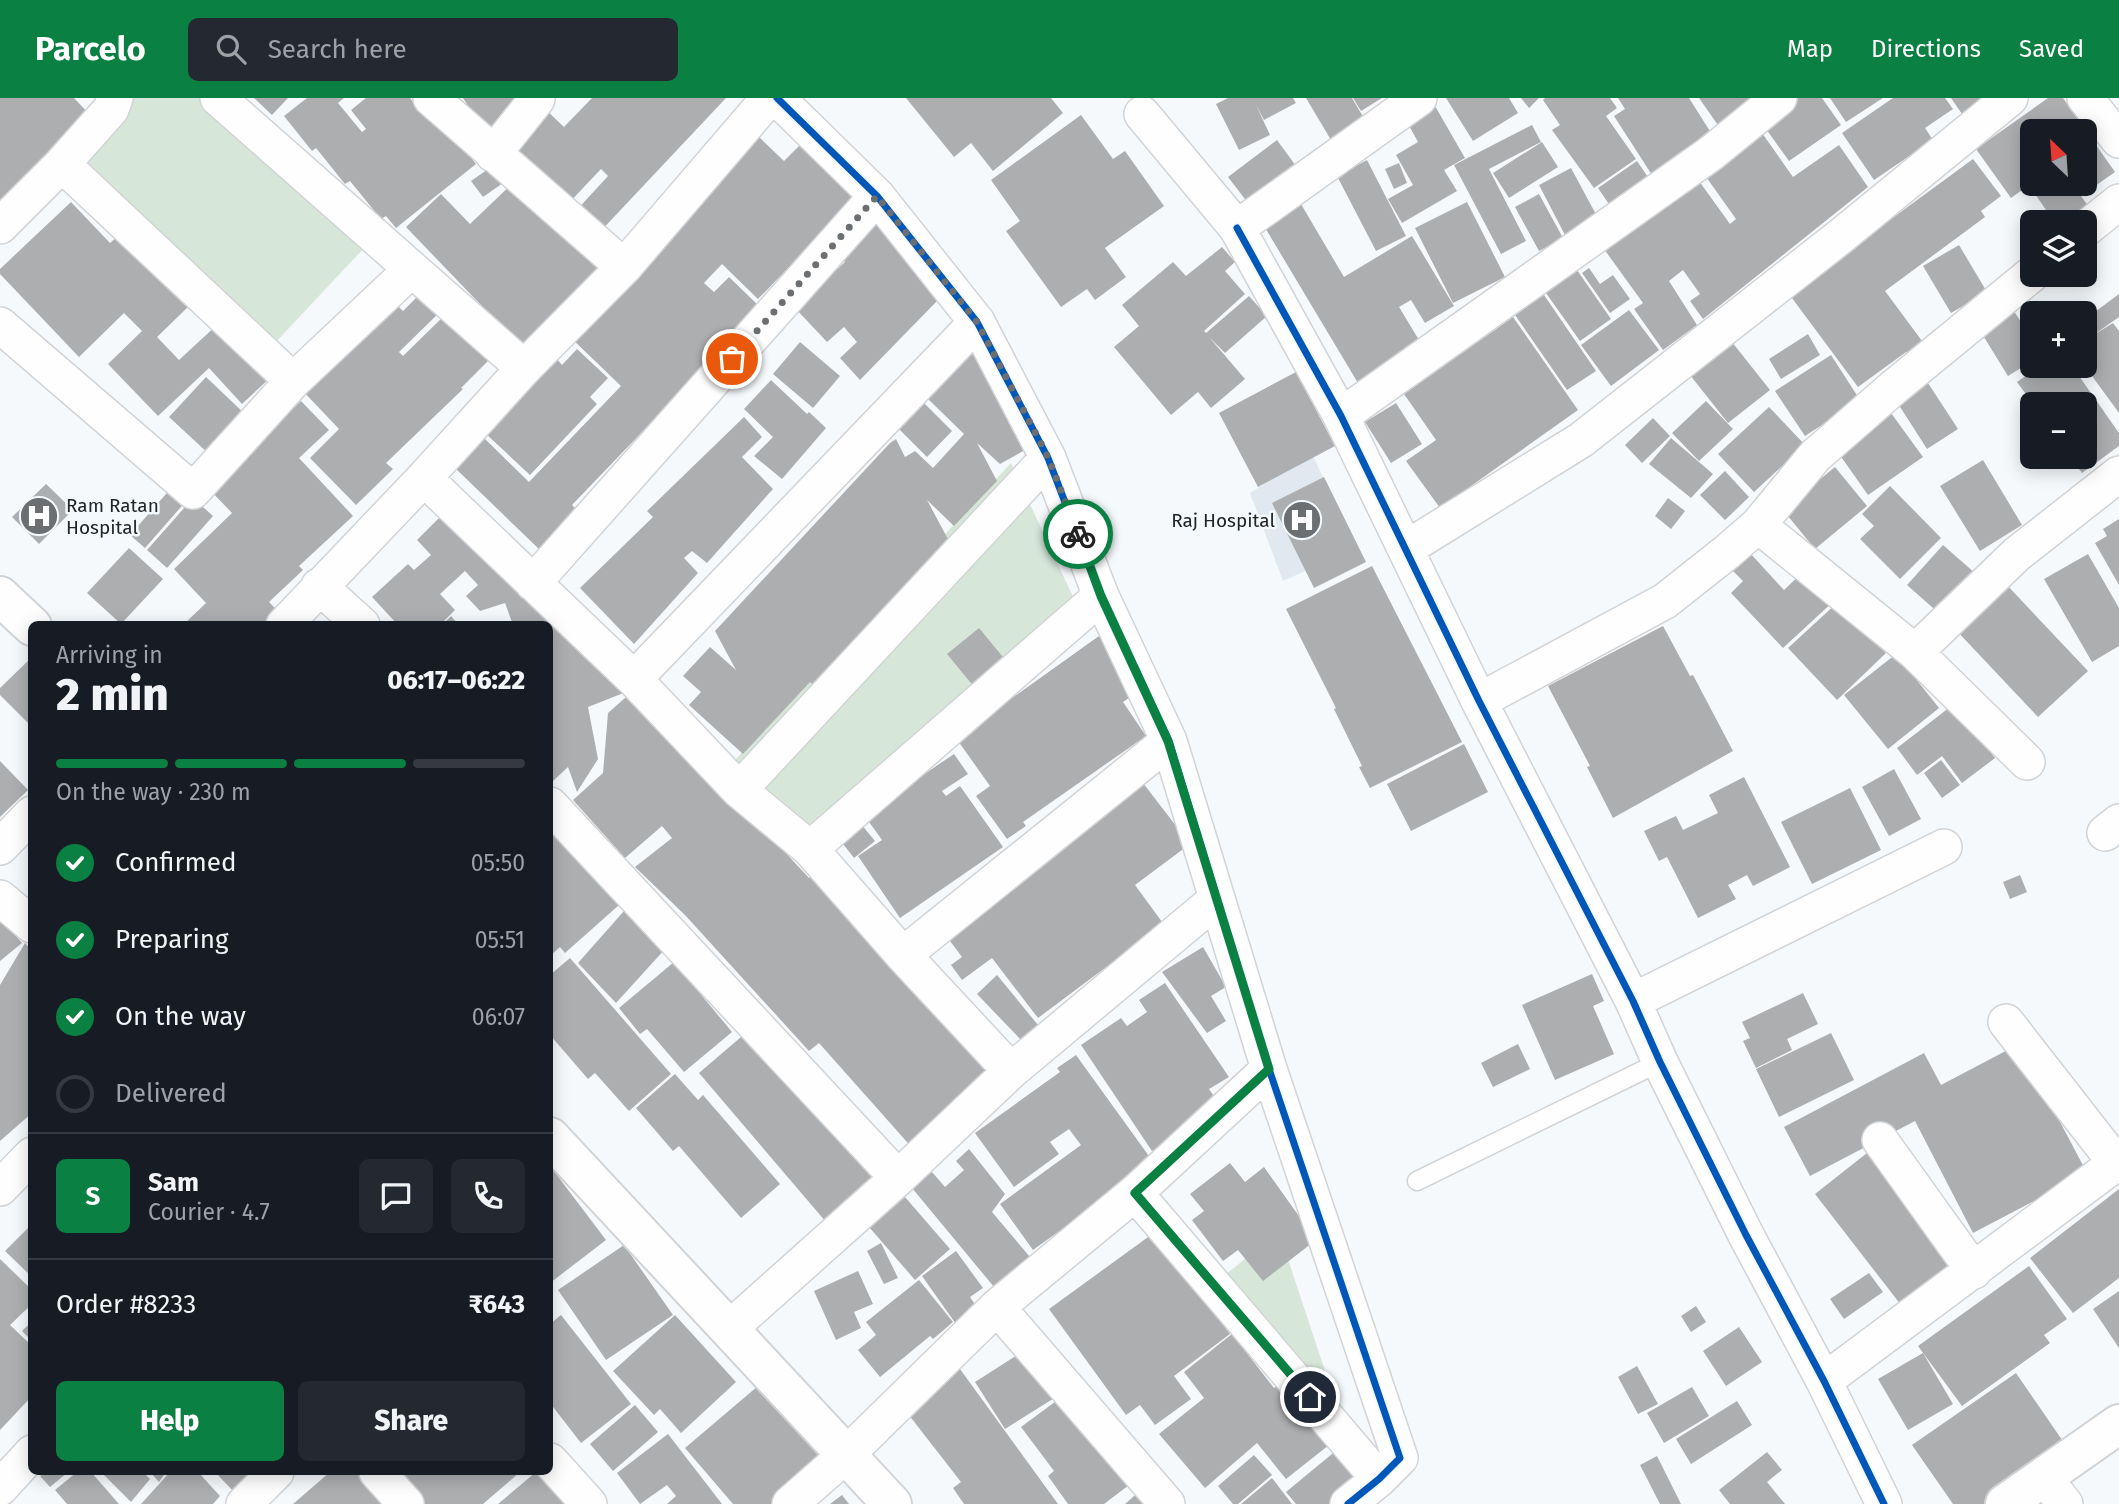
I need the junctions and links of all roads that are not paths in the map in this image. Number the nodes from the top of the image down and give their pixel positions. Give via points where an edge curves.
1 (218, 98) edge
2 (431, 98) edge
3 (769, 98) edge
4 (777, 98) edge
5 (1419, 98) edge
6 (1779, 98) edge
7 (2011, 98) edge
8 (2085, 98) edge
9 (537, 99) edge
10 (107, 102) edge
11 (1144, 103) edge
12 (2119, 140) edge
13 (494, 154) junction
14 (62, 164) junction
15 (877, 196) junction
16 (2119, 202) edge
17 (2097, 220) edge
18 (0, 226) edge
19 (1237, 228) junction
20 (624, 267) junction
21 (411, 270) junction
22 (2020, 284) edge
23 (977, 322) junction
24 (0, 325) edge
25 (524, 368) junction
26 (293, 381) junction
27 (1341, 416) junction
28 (1048, 457) junction
29 (2119, 474) edge
30 (424, 478) junction
31 (1758, 525) junction
32 (1407, 548) junction
33 (533, 583) junction
34 (319, 586) junction
35 (0, 596) edge
36 (1101, 596) junction
37 (288, 621) edge
38 (358, 621) edge
39 (28, 622) edge
40 (1915, 652) junction
41 (634, 679) junction
42 (1479, 701) junction
43 (1168, 741) junction
44 (2027, 762) dead end
45 (739, 790) junction
46 (553, 809) edge
47 (28, 818) edge
48 (0, 847) edge
49 (1944, 847) dead end
50 (810, 849) junction
51 (0, 898) edge
52 (1217, 899) junction
53 (28, 922) edge
54 (903, 956) junction
55 (1633, 1001) junction
56 (2006, 1022) dead end
57 (1660, 1062) junction
58 (1269, 1069) junction
59 (1012, 1071) junction
60 (553, 1140) edge
61 (1880, 1140) dead end
62 (28, 1159) edge
63 (2118, 1162) edge
64 (898, 1178) junction
65 (1417, 1181) dead end
66 (0, 1188) edge
67 (1135, 1193) junction
68 (1974, 1271) junction
69 (997, 1307) junction
70 (729, 1329) junction
71 (1824, 1381) junction
72 (2119, 1424) edge
73 (2119, 1451) edge
74 (847, 1454) junction
75 (28, 1457) edge
76 (553, 1464) edge
77 (380, 1475) edge
78 (1379, 1479) junction
79 (0, 1488) edge
80 (2055, 1501) edge
81 (406, 1504) edge
82 (589, 1504) edge
83 (790, 1504) edge
84 (892, 1504) edge
85 (1167, 1504) edge
86 (1348, 1504) edge
87 (1884, 1504) edge
88 (2005, 1504) edge

1 - 21 street
2 - 13 street
3 - 20 street
4 - 15 street
5 - 19 street
6 - 27 street via 1689,170
7 - 32 street via 1581,440
8 - 12 street
9 - 13 street
10 - 14 street
11 - 19 street
13 - 20 street
14 - 18 street
14 - 26 street
15 - 23 street
15 - 33 street
16 - 17 street
19 - 27 street
20 - 25 street
21 - 25 street
21 - 26 street
22 - 31 street via 1815,456
23 - 28 street
23 - 41 street
24 - 26 street via 193,491
25 - 30 street
27 - 32 street
28 - 36 street
28 - 45 street
29 - 40 street via 2017,554
30 - 33 street
30 - 34 street
31 - 40 street
31 - 42 street via 1665,601
32 - 42 street
33 - 41 street
34 - 37 street
34 - 38 street
35 - 39 street
36 - 43 street
36 - 50 street
40 - 44 street
41 - 45 street
42 - 55 street
43 - 52 street
43 - 54 street
45 - 50 street
46 - 64 street
47 - 48 street
49 - 55 street
50 - 54 street
51 - 53 street
52 - 58 street
52 - 59 street
54 - 59 street
55 - 57 street
56 - 63 street
57 - 65 lane
57 - 71 street
58 - 67 street
58 - 78 street via 1399,1458
59 - 64 street
60 - 70 street
61 - 68 street
62 - 66 street
63 - 68 street
64 - 70 street
67 - 69 street
67 - 78 street
68 - 71 street
69 - 74 street
69 - 85 street
70 - 74 street
71 - 87 street
72 - 88 street
73 - 80 street
74 - 83 street
74 - 84 street
75 - 79 street
76 - 82 street
77 - 81 street
78 - 86 street

